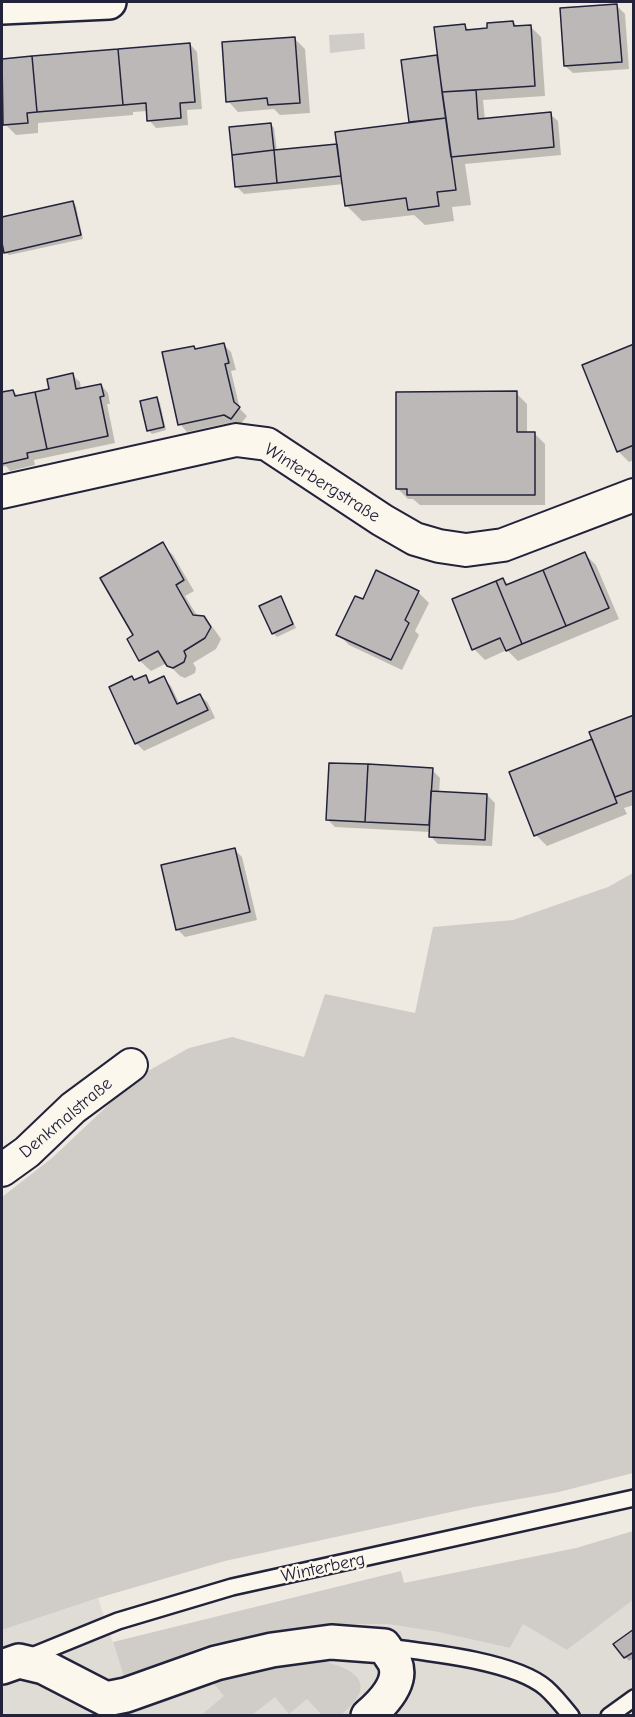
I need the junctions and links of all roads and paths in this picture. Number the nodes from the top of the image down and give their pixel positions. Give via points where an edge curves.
1 (109, 2) edge
2 (2, 7) edge
3 (2, 492) edge
4 (633, 495) edge
5 (131, 1065) dead end
6 (2, 1170) edge
7 (633, 1498) edge
8 (384, 1646) junction
9 (10, 1664) edge
10 (633, 1698) edge
11 (379, 1706) edge
12 (571, 1716) edge
13 (609, 1716) edge

1 - 2 street
3 - 4 street, Winterbergstraße via 236,440 267,444 415,539 466,550 503,545
5 - 6 street, Denkmalstraße via 73,1108
7 - 9 lane, Winterberg via 232,1587 118,1621
8 - 9 street, Winterberg via 331,1642 272,1650 216,1663 106,1699 44,1667
8 - 11 street via 396,1664 395,1680
8 - 12 lane, Winterberg via 433,1652 523,1674 545,1687
10 - 13 lane

